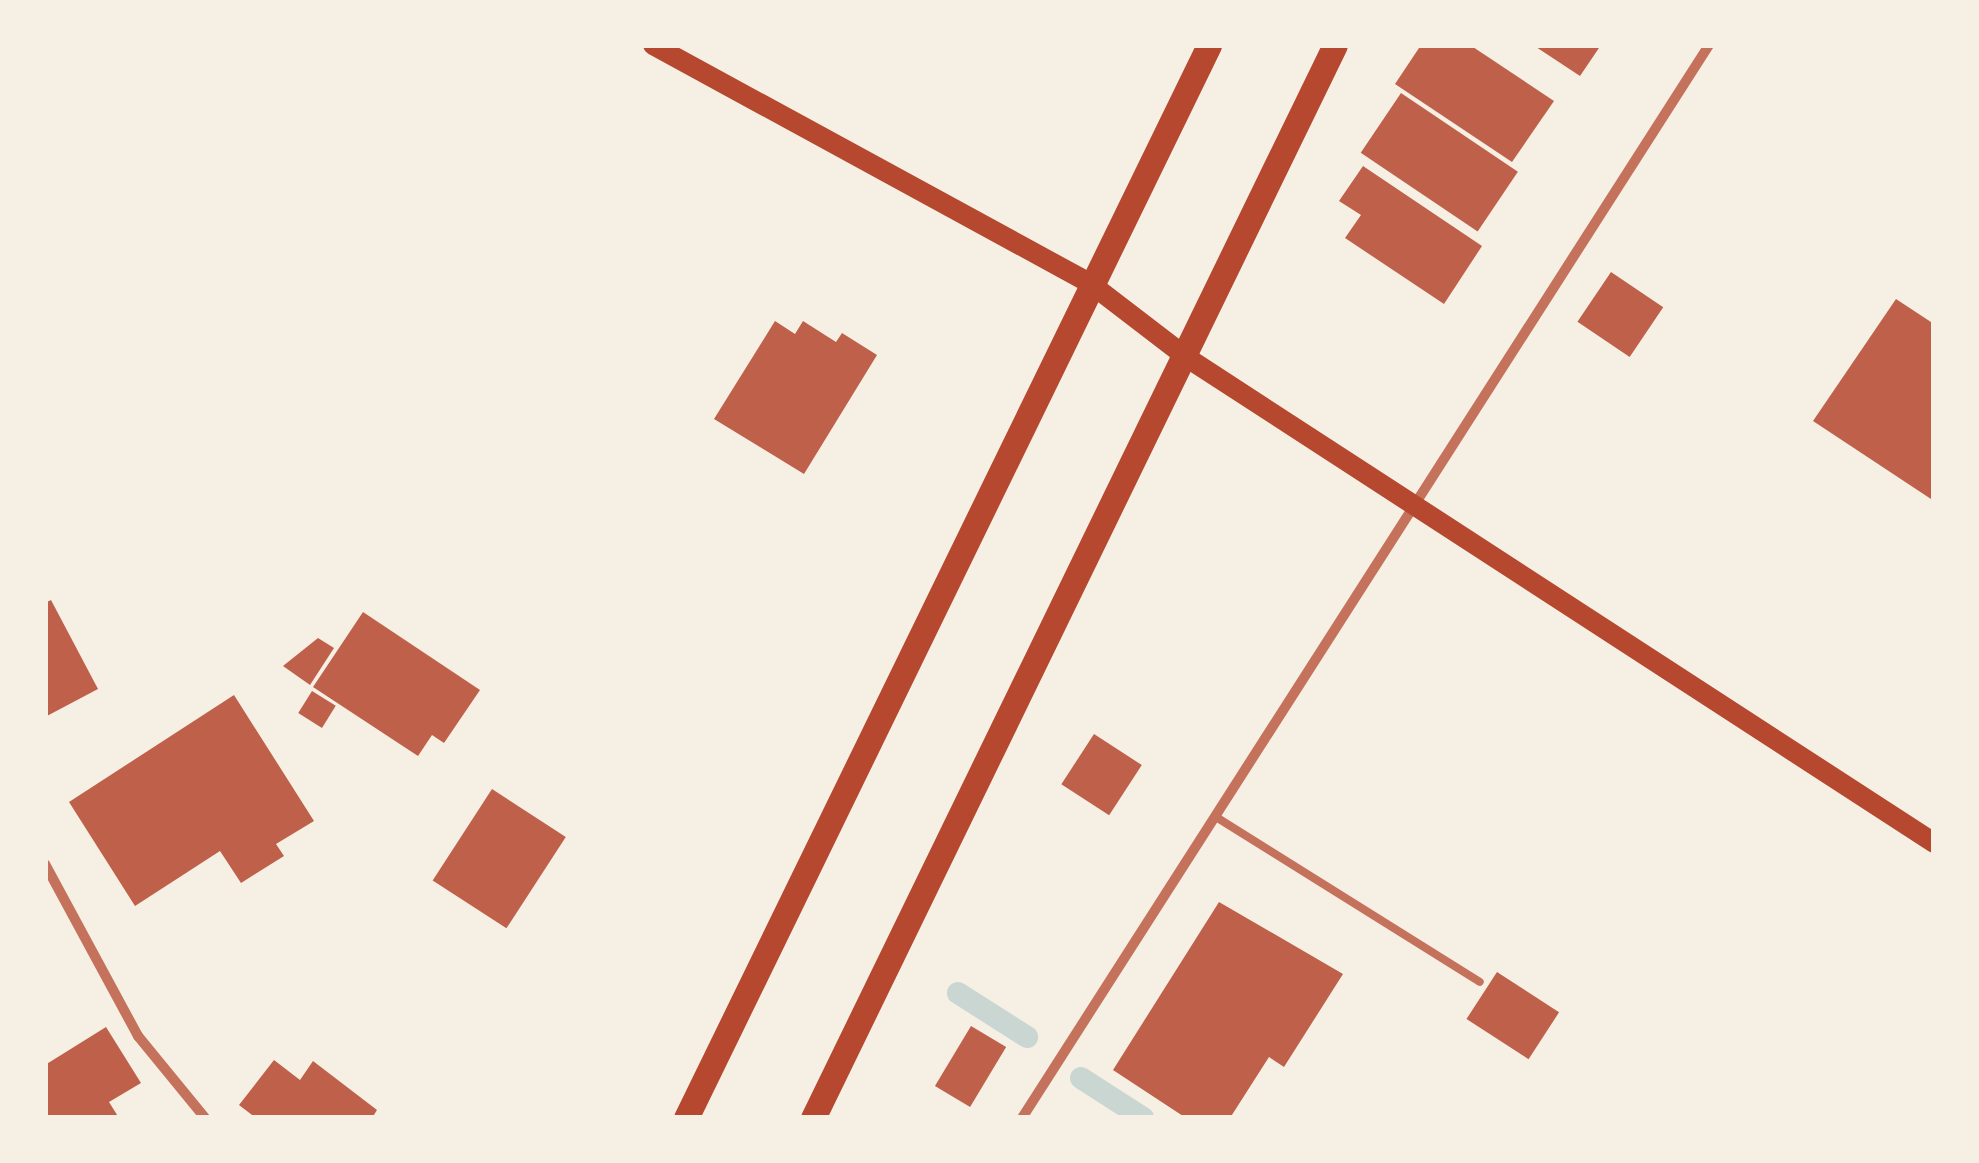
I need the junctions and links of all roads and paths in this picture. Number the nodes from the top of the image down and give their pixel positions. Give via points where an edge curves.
1 (653, 45) edge
2 (1209, 45) edge
3 (1335, 45) edge
4 (1709, 45) edge
5 (1090, 284) junction
6 (1186, 358) junction
7 (1412, 504) junction
8 (1216, 816) junction
9 (1934, 843) edge
10 (45, 864) edge
11 (1480, 982) dead end
12 (206, 1118) edge
13 (686, 1118) edge
14 (813, 1118) edge
15 (1022, 1118) edge

1 - 5 main road
2 - 5 main road
3 - 6 main road
4 - 7 street
5 - 6 main road
5 - 13 main road
6 - 7 main road
6 - 14 main road
7 - 8 street
7 - 9 main road
8 - 11 lane
8 - 15 street
10 - 12 street via 138,1036

